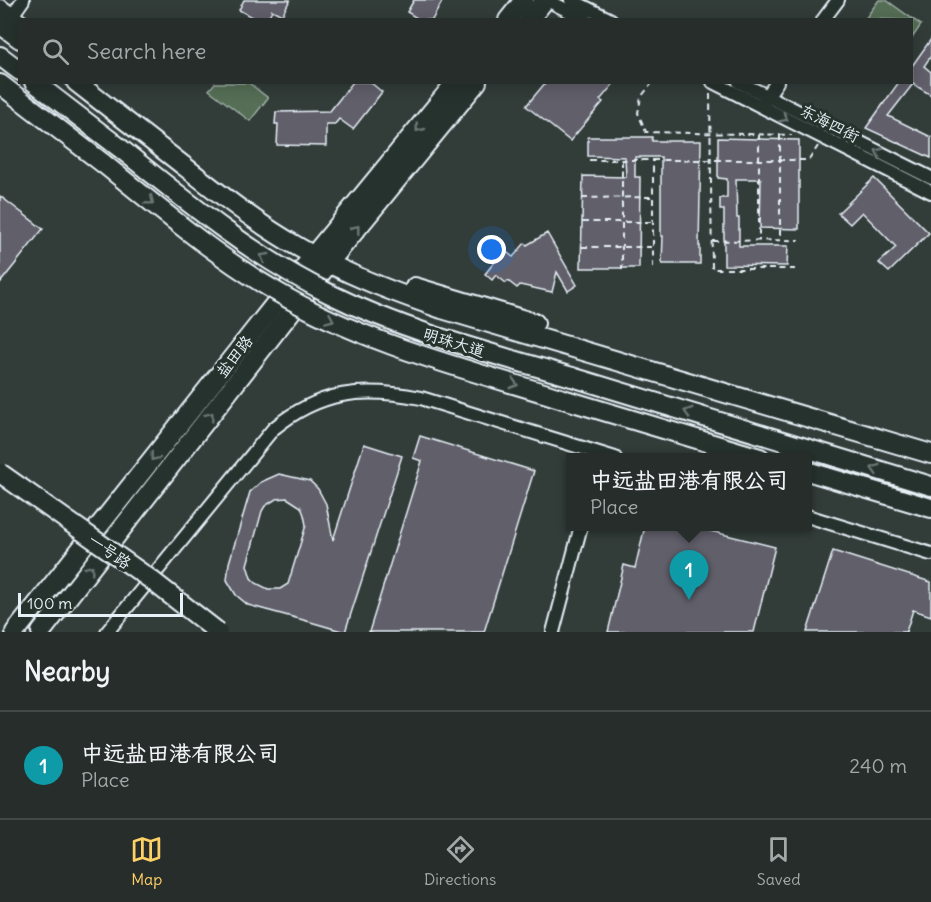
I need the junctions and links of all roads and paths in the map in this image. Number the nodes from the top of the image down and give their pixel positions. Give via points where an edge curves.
1 (23, 0) edge
2 (524, 0) edge
3 (545, 0) edge
4 (571, 0) edge
5 (838, 0) edge
6 (7, 14) edge
7 (510, 18) edge
8 (531, 18) edge
9 (582, 18) edge
10 (606, 18) edge
11 (824, 18) edge
12 (18, 35) edge
13 (0, 56) edge
14 (18, 70) edge
15 (0, 84) edge
16 (37, 84) edge
17 (79, 84) edge
18 (99, 84) edge
19 (454, 84) edge
20 (475, 84) edge
21 (651, 84) edge
22 (742, 84) edge
23 (776, 84) edge
24 (711, 85) edge
25 (764, 101) junction
26 (711, 133) junction
27 (759, 134) junction
28 (780, 135) junction
29 (791, 135) dead end
30 (819, 144) dead end
31 (589, 160) dead end
32 (622, 160) junction
33 (653, 160) junction
34 (711, 160) junction
35 (758, 160) junction
36 (780, 160) junction
37 (931, 178) edge
38 (931, 192) edge
39 (653, 197) junction
40 (582, 198) dead end
41 (622, 198) junction
42 (582, 222) dead end
43 (622, 222) junction
44 (653, 222) junction
45 (759, 240) junction
46 (780, 240) junction
47 (799, 240) dead end
48 (712, 241) junction
49 (582, 247) dead end
50 (621, 247) junction
51 (653, 247) junction
52 (325, 255) junction
53 (653, 267) dead end
54 (795, 269) dead end
55 (622, 270) dead end
56 (931, 441) edge
57 (595, 453) edge
58 (743, 453) edge
59 (931, 454) edge
60 (812, 472) edge
61 (0, 473) edge
62 (931, 486) edge
63 (931, 508) edge
64 (812, 518) edge
65 (580, 531) edge
66 (931, 554) edge
67 (150, 579) junction
68 (15, 632) edge
69 (41, 632) edge
70 (107, 632) edge
71 (218, 632) edge
72 (553, 632) edge

1 - 6 street
2 - 7 street
3 - 8 street
3 - 9 street
4 - 10 street
5 - 11 street
6 - 12 street
13 - 14 street
15 -> 58 street, 明珠大道, bridge via 239,269 318,314 401,348
62 -> 16 street, 明珠大道, bridge via 411,328 370,312 291,274 245,245
17 - 52 street, 明珠大道 via 257,220 297,246
18 - 52 street, 明珠大道
19 -> 52 street, 盐田路
52 -> 20 street, 盐田路
21 - 26 path via 641,97 638,113 646,132
22 - 25 street, 东海四街
23 - 25 street
24 - 25 street, 东海四街
24 - 26 path
37 -> 25 street, 东海四街
25 -> 38 street, 东海四街
26 - 27 path
26 - 34 path
27 - 28 path
27 - 35 path
28 - 29 path
28 - 36 path
30 - 36 path via 809,160
31 - 32 path
32 - 33 path
32 - 41 path
33 - 34 path
33 - 39 path
34 - 35 path
34 - 48 path
35 - 36 path
35 - 45 path
36 - 46 path
39 - 41 path
39 - 44 path
40 - 41 path
41 - 43 path
42 - 43 path
43 - 44 path
43 - 50 path
44 - 51 path
45 - 46 path
45 - 48 path
46 - 47 path
48 - 54 path via 712,269
49 - 50 path
50 - 51 path
50 - 55 path
51 - 53 path
52 - 56 street, 明珠大道 via 447,297
52 - 59 street, 明珠大道 via 394,293 442,309
52 -> 68 street, 盐田路
69 -> 52 street, 盐田路
57 - 67 street via 397,393 350,393 328,398 308,405 273,429
60 - 63 street
61 - 67 street, 一号路, bridge
64 - 66 street
65 - 72 street
67 - 70 street
67 - 71 street, 一号路, bridge

